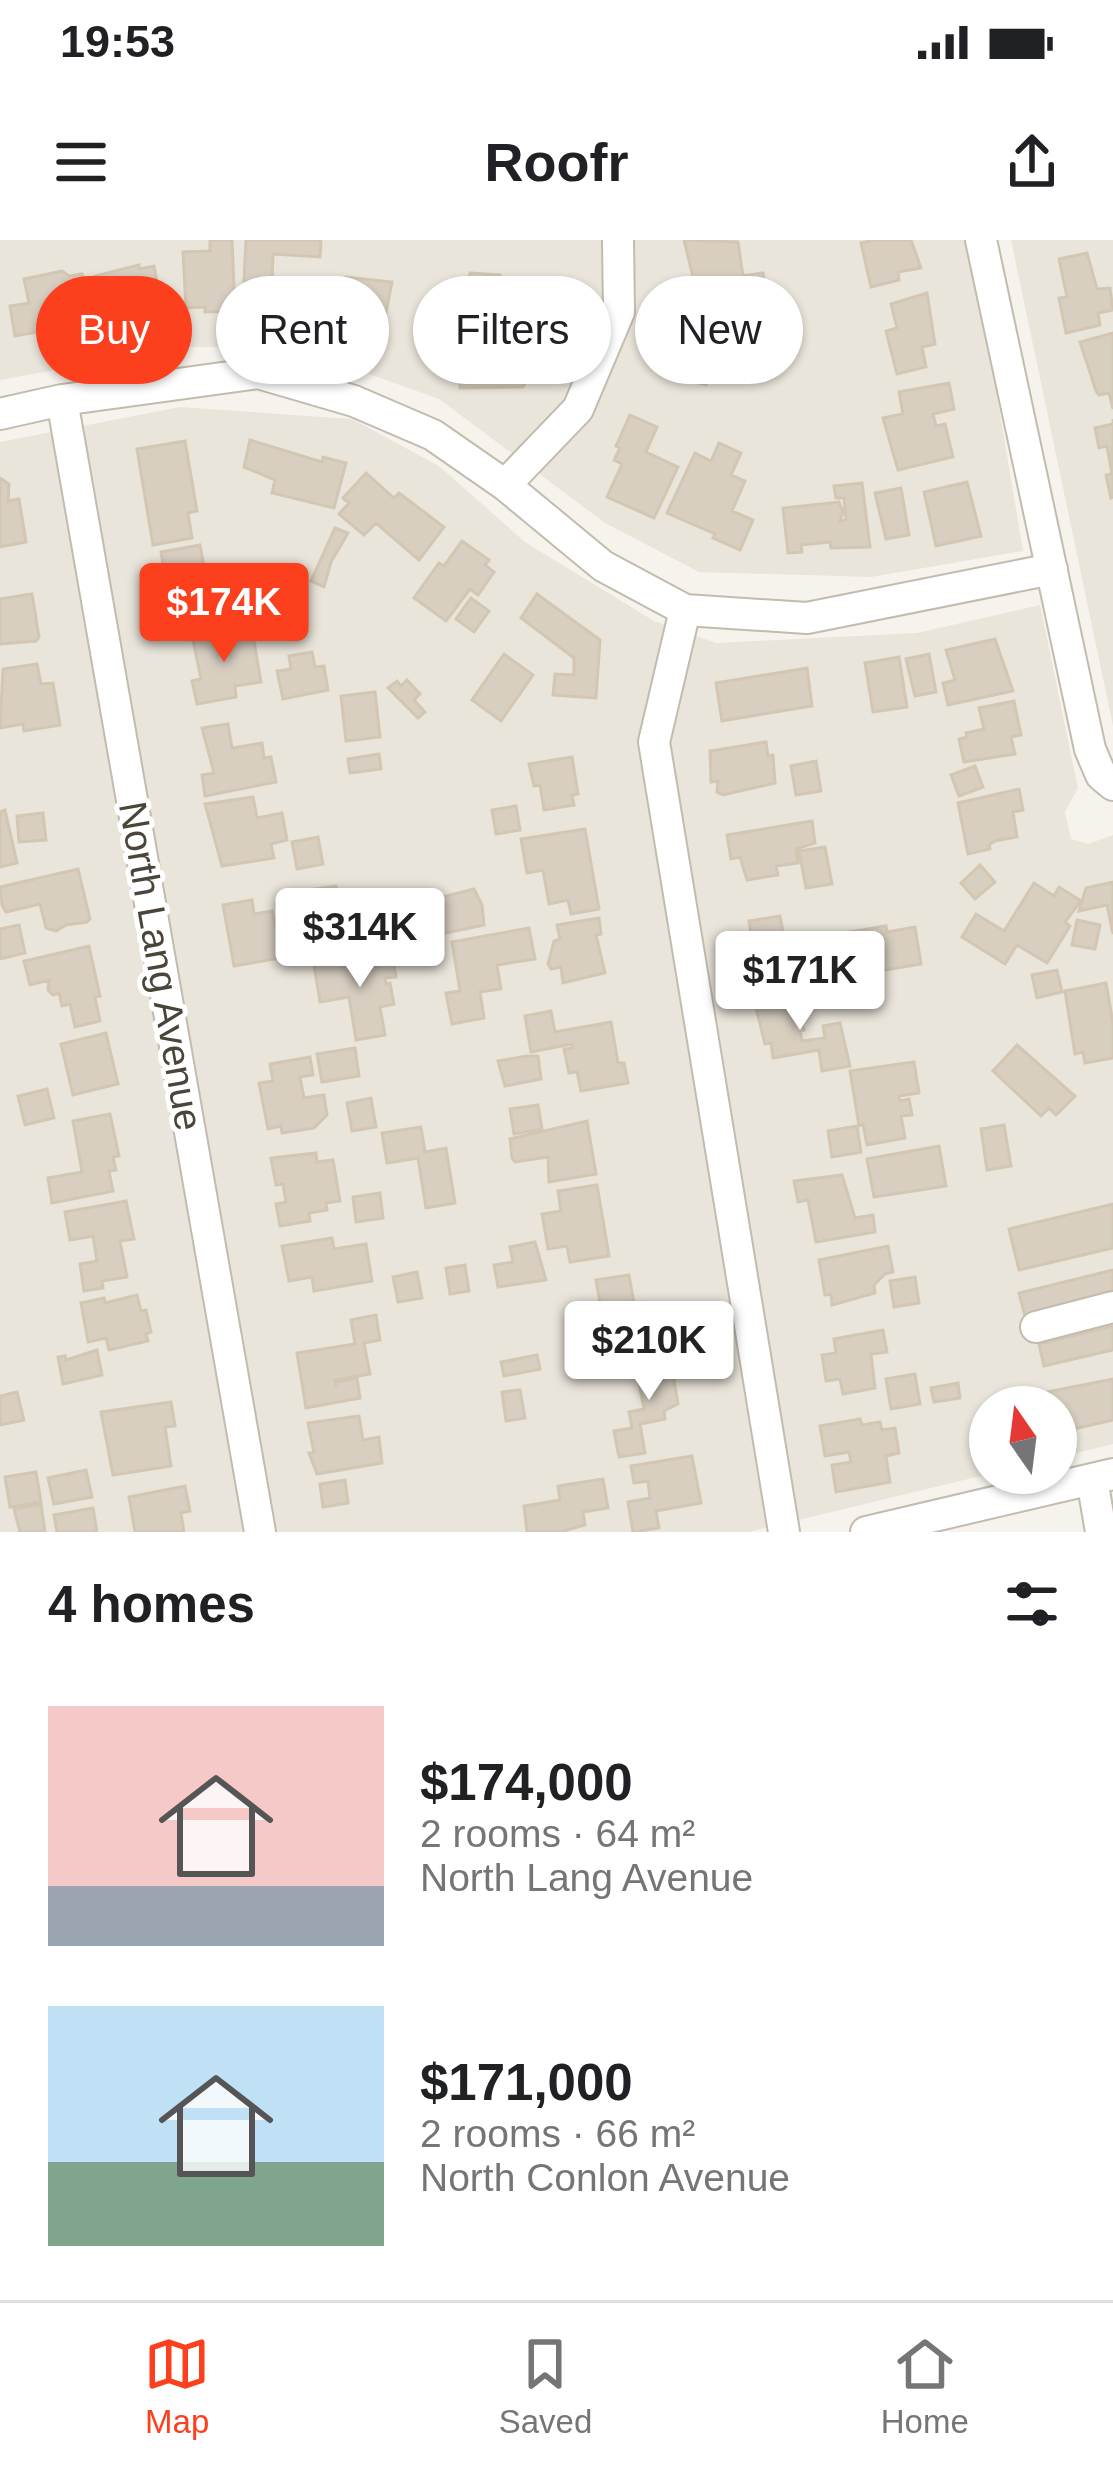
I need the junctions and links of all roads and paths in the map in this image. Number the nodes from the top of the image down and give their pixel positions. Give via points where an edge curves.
1 (617, 240) edge
2 (981, 240) edge
3 (62, 400) junction
4 (0, 413) edge
5 (505, 485) junction
6 (1052, 569) junction
7 (686, 610) junction
8 (1112, 785) edge
9 (1113, 1307) edge
10 (1036, 1327) dead end
11 (1102, 1476) edge
12 (943, 1523) edge
13 (260, 1532) edge
14 (784, 1532) edge
15 (866, 1532) edge
16 (1101, 1532) edge

1 - 5 street via 619,311 578,409
2 - 6 street
3 - 4 street
3 - 5 street via 258,373 433,435
3 - 13 street, North Lang Avenue
5 - 7 street via 603,566
6 - 7 street via 807,618
6 - 8 street via 1090,749
7 - 14 street via 654,742
9 - 10 street
11 - 12 street
11 - 16 street
12 - 15 street

